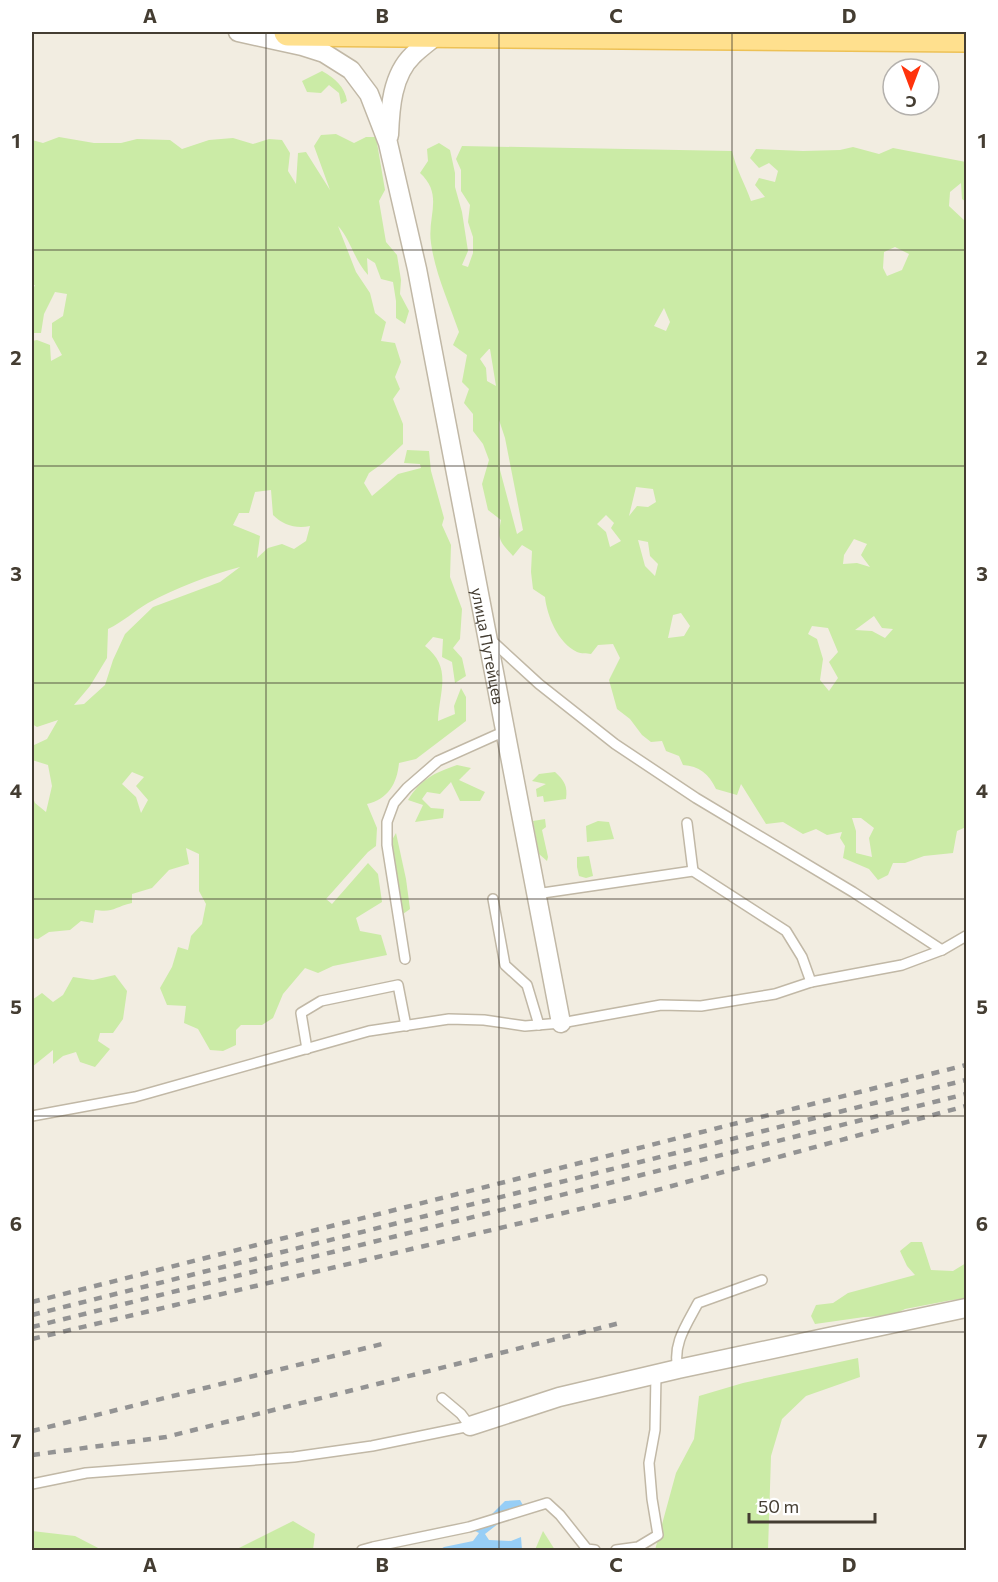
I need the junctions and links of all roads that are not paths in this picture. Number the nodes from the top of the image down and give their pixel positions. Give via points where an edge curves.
1 (237, 32) edge
2 (288, 32) edge
3 (438, 34) junction
4 (966, 38) edge
5 (388, 143) junction
6 (487, 637) junction
7 (505, 732) junction
8 (687, 823) dead end
9 (693, 871) junction
10 (536, 894) junction
11 (494, 899) dead end
12 (966, 936) edge
13 (942, 950) junction
14 (405, 959) dead end
15 (811, 982) junction
16 (561, 1023) junction
17 (539, 1025) junction
18 (406, 1026) junction
19 (307, 1049) junction
20 (32, 1116) edge
21 (762, 1280) dead end
22 (966, 1308) edge
23 (678, 1369) junction
24 (656, 1374) junction
25 (442, 1398) dead end
26 (470, 1426) junction
27 (32, 1484) edge
28 (362, 1551) edge
29 (595, 1551) edge
30 (616, 1551) edge

1 - 5 street via 324,53 351,70 369,93
2 - 3 main road
3 - 4 main road
3 - 5 street via 412,56 398,78
5 - 6 street, улица Путейцев via 417,269
6 - 7 street, улица Путейцев
6 - 13 lane via 615,744
7 - 10 street, улица Путейцев
7 - 14 lane via 438,761 394,803 387,822 387,845
8 - 9 lane
9 - 10 lane
9 - 15 lane via 786,931
10 - 16 street, улица Путейцев
11 - 17 lane via 505,965 527,985
12 - 13 lane
13 - 15 lane via 902,965
15 - 16 lane via 775,994 701,1006 661,1005
16 - 17 lane
17 - 18 lane via 449,1019
18 - 19 lane via 369,1031
18 - 19 lane via 398,986 321,1001 301,1013
19 - 20 lane via 135,1097
21 - 23 lane via 698,1303 679,1340 675,1357
22 - 23 street
23 - 24 street
24 - 26 street via 559,1397
24 - 30 lane via 655,1430 649,1463 658,1535 638,1547
25 - 26 lane
26 - 27 lane via 294,1457 86,1473
28 - 29 lane via 469,1527 547,1503 587,1549

